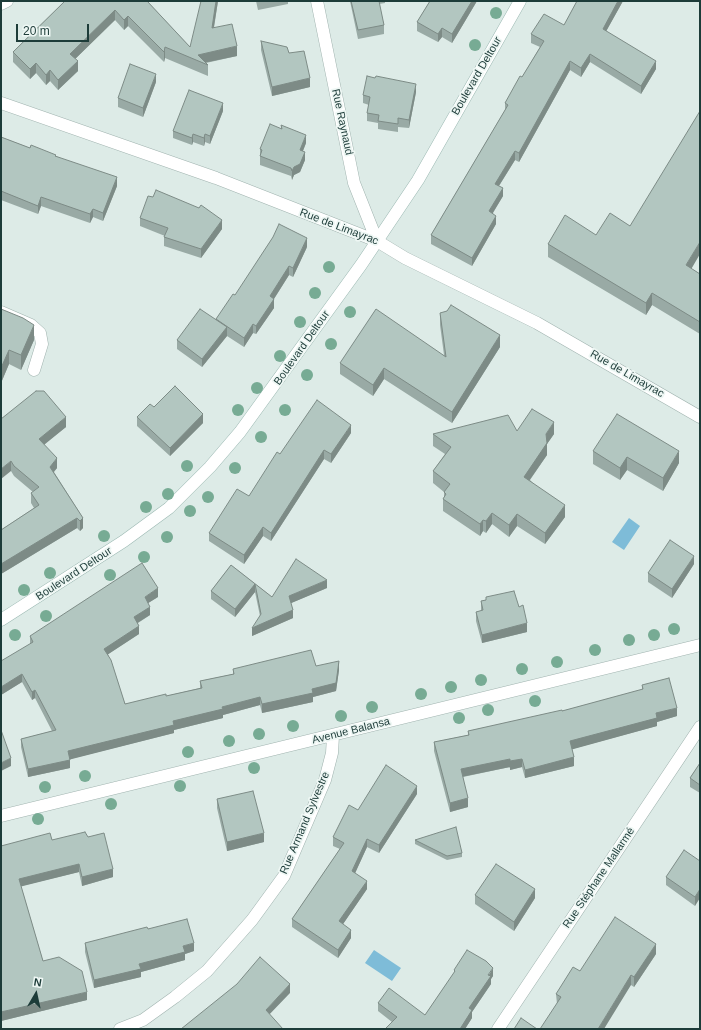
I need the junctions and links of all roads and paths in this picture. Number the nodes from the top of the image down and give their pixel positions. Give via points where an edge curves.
1 (7, 1) edge
2 (317, 1) edge
3 (520, 1) edge
4 (1, 3) edge
5 (1, 104) edge
6 (377, 241) junction
7 (1, 312) edge
8 (34, 370) dead end
9 (700, 417) edge
10 (1, 620) edge
11 (700, 645) edge
12 (700, 727) edge
13 (333, 736) junction
14 (1, 816) edge
15 (120, 1029) edge
16 (498, 1029) edge

1 - 4 street
2 - 6 street, Rue Raynaud via 354,183
3 - 6 street, Boulevard Deltour via 418,180
5 - 6 street, Rue de Limayrac via 216,178
6 - 9 street, Rue de Limayrac via 405,258 531,320
6 - 10 street, Boulevard Deltour via 274,386 210,467 169,508 131,536
7 - 8 street via 31,325 40,334 42,344
11 - 13 street, Avenue Balansa
12 - 16 street, Rue Stéphane Mallarmé
13 - 14 street, Avenue Balansa
13 - 15 street, Rue Armand Sylvestre via 332,753 325,780 284,876 252,920 207,971 143,1020

